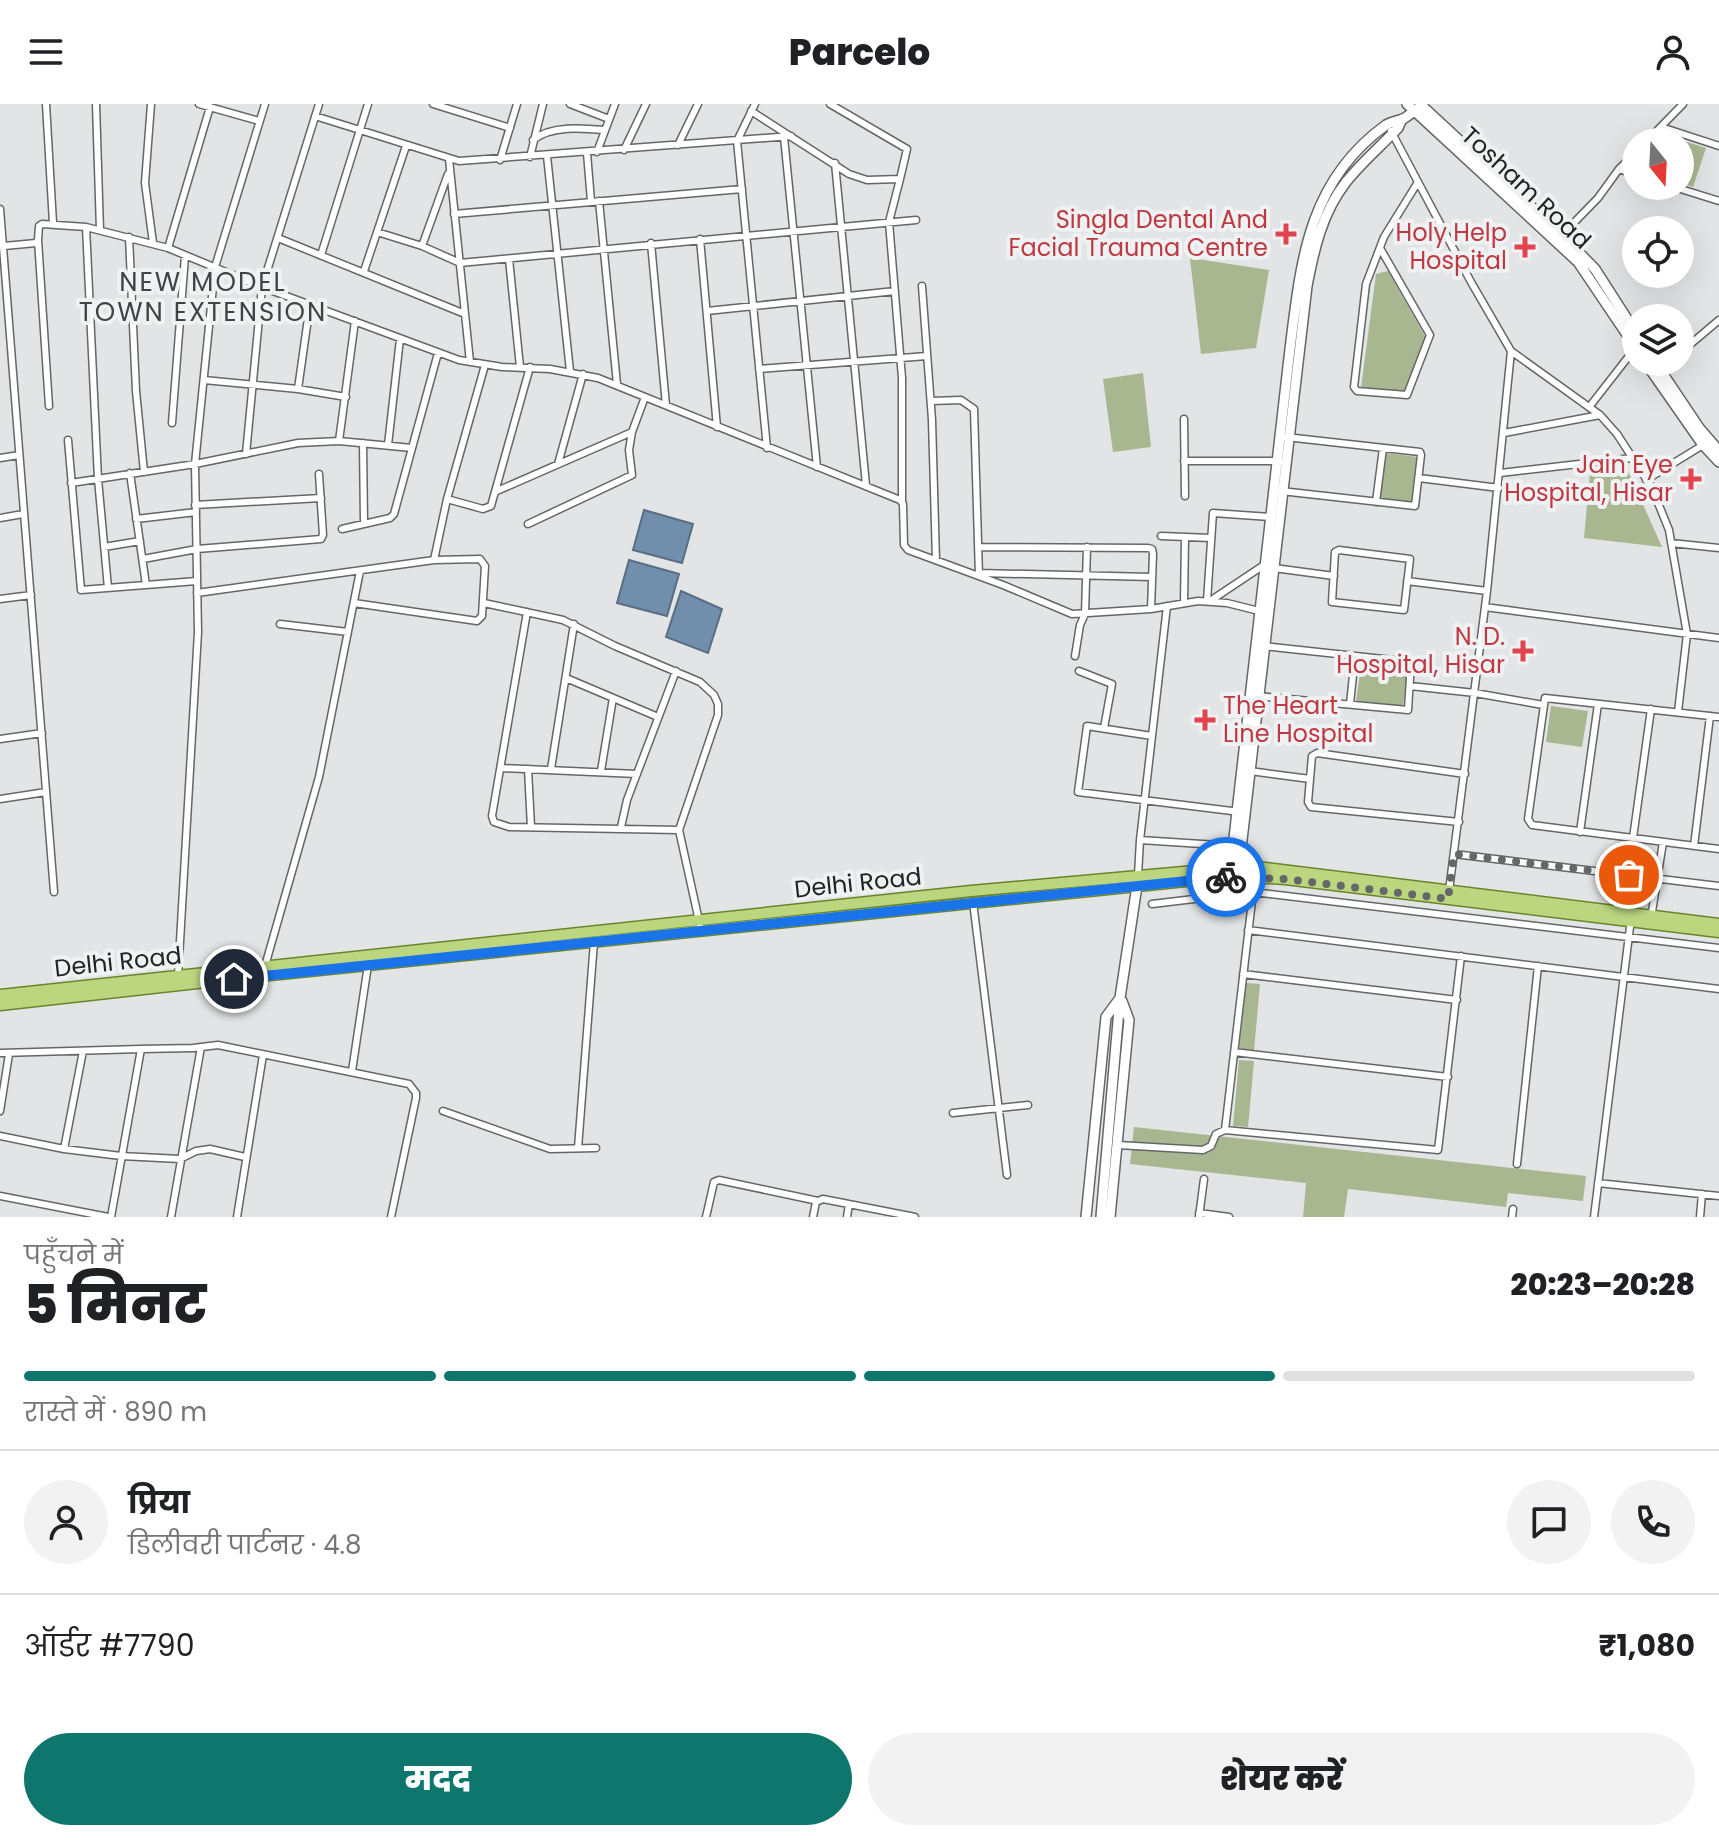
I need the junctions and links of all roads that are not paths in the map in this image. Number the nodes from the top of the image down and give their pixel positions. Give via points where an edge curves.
1 (46, 104) edge
2 (96, 104) edge
3 (151, 104) edge
4 (199, 104) edge
5 (265, 104) edge
6 (319, 104) edge
7 (368, 104) edge
8 (433, 104) edge
9 (517, 104) edge
10 (543, 104) edge
11 (570, 104) edge
12 (615, 104) edge
13 (646, 104) edge
14 (698, 104) edge
15 (830, 104) edge
16 (1683, 104) edge
17 (1417, 106) edge
18 (210, 107) junction
19 (753, 108) edge
20 (315, 116) junction
21 (609, 119) junction
22 (259, 121) junction
23 (1661, 127) joint
24 (510, 128) junction
25 (1390, 129) junction
26 (605, 130) junction
27 (360, 131) junction
28 (788, 137) junction
29 (533, 140) junction
30 (737, 141) junction
31 (678, 145) junction
32 (406, 146) junction
33 (1719, 146) edge
34 (1361, 149) junction
35 (624, 150) junction
36 (597, 152) junction
37 (587, 153) junction
38 (547, 156) junction
39 (530, 157) junction
40 (1369, 157) junction
41 (449, 159) junction
42 (500, 160) junction
43 (835, 163) junction
44 (1622, 166) edge
45 (450, 169) junction
46 (1619, 169) junction
47 (1622, 170) edge
48 (900, 179) junction
49 (1418, 182) junction
50 (742, 189) junction
51 (1694, 193) edge
52 (595, 201) junction
53 (1719, 201) edge
54 (552, 204) junction
55 (0, 209) edge
56 (454, 214) junction
57 (0, 215) edge
58 (916, 220) dead end
59 (889, 222) junction
60 (53, 223) junction
61 (841, 226) junction
62 (86, 227) junction
63 (100, 230) junction
64 (793, 231) junction
65 (377, 232) junction
66 (746, 235) junction
67 (1562, 235) junction
68 (129, 237) junction
69 (278, 238) junction
70 (700, 239) junction
71 (38, 240) junction
72 (153, 243) junction
73 (651, 243) junction
74 (4, 246) junction
75 (422, 246) junction
76 (168, 248) junction
77 (1380, 248) junction
78 (604, 250) junction
79 (556, 254) junction
80 (321, 255) junction
81 (185, 256) junction
82 (509, 259) junction
83 (460, 263) junction
84 (215, 267) junction
85 (364, 271) junction
86 (922, 286) dead end
87 (262, 287) junction
88 (3, 291) edge
89 (895, 291) junction
90 (848, 295) junction
91 (800, 300) junction
92 (310, 304) junction
93 (753, 305) junction
94 (707, 311) junction
95 (1622, 311) edge
96 (465, 314) junction
97 (1719, 320) edge
98 (355, 321) junction
99 (1622, 327) edge
100 (400, 339) junction
101 (1694, 341) edge
102 (1511, 351) junction
103 (11, 352) junction
104 (438, 353) junction
105 (0, 354) edge
106 (927, 356) junction
107 (900, 358) junction
108 (470, 362) junction
109 (854, 362) junction
110 (485, 365) junction
111 (806, 365) junction
112 (1622, 366) edge
113 (520, 367) junction
114 (530, 367) junction
115 (759, 369) junction
116 (570, 371) junction
117 (583, 374) junction
118 (1655, 376) edge
119 (1665, 376) edge
120 (204, 380) junction
121 (617, 384) junction
122 (251, 385) junction
123 (298, 389) junction
124 (346, 397) junction
125 (645, 397) junction
126 (931, 401) junction
127 (666, 405) junction
128 (49, 406) dead end
129 (1590, 406) junction
130 (1600, 415) junction
131 (1184, 419) dead end
132 (172, 423) dead end
133 (717, 427) junction
134 (632, 432) junction
135 (1504, 433) junction
136 (1284, 437) junction
137 (68, 440) dead end
138 (339, 441) junction
139 (363, 443) junction
140 (388, 445) junction
141 (1703, 445) junction
142 (412, 448) junction
143 (767, 448) junction
144 (1383, 448) junction
145 (1719, 451) edge
146 (246, 454) junction
147 (19, 455) junction
148 (0, 458) edge
149 (1632, 458) junction
150 (1184, 461) junction
151 (1282, 461) junction
152 (1719, 462) edge
153 (195, 464) junction
154 (558, 464) junction
155 (817, 467) junction
156 (144, 472) junction
157 (130, 473) junction
158 (1500, 473) junction
159 (319, 474) dead end
160 (1419, 478) junction
161 (98, 479) junction
162 (1646, 480) junction
163 (71, 483) junction
164 (866, 485) junction
165 (1499, 488) junction
166 (497, 491) junction
167 (1278, 491) junction
168 (1185, 496) dead end
169 (321, 498) junction
170 (447, 499) junction
171 (902, 502) junction
172 (1376, 502) junction
173 (195, 509) junction
174 (23, 514) junction
175 (1270, 517) junction
176 (0, 518) edge
177 (136, 519) junction
178 (364, 523) junction
179 (528, 524) dead end
180 (342, 529) dead end
181 (1161, 536) dead end
182 (1185, 537) junction
183 (1211, 538) junction
184 (140, 541) junction
185 (1671, 543) junction
186 (104, 547) junction
187 (978, 547) junction
188 (1087, 547) junction
189 (1719, 548) edge
190 (197, 549) junction
191 (143, 559) junction
192 (434, 560) junction
193 (936, 560) junction
194 (1269, 566) junction
195 (360, 571) junction
196 (979, 574) junction
197 (1086, 576) junction
198 (1334, 576) junction
199 (1152, 577) junction
200 (197, 581) junction
201 (1407, 581) junction
202 (146, 585) junction
203 (108, 588) junction
204 (1487, 591) junction
205 (197, 593) junction
206 (31, 595) junction
207 (0, 599) edge
208 (1208, 601) junction
209 (354, 603) junction
210 (484, 603) junction
211 (1184, 603) junction
212 (1167, 606) junction
213 (1485, 607) junction
214 (1151, 609) junction
215 (527, 612) junction
216 (1264, 612) junction
217 (1085, 614) junction
218 (280, 624) dead end
219 (574, 624) junction
220 (348, 632) junction
221 (1687, 634) junction
222 (1719, 638) edge
223 (1264, 646) junction
224 (1075, 656) dead end
225 (1355, 656) junction
226 (676, 671) junction
227 (1079, 671) dead end
228 (566, 678) junction
229 (1410, 686) junction
230 (1475, 693) junction
231 (1254, 696) junction
232 (613, 698) junction
233 (1350, 704) junction
234 (1598, 704) junction
235 (1543, 705) junction
236 (1651, 709) junction
237 (1678, 712) junction
238 (1710, 716) junction
239 (658, 717) junction
240 (1719, 717) edge
241 (1104, 728) junction
242 (42, 733) junction
243 (1152, 736) junction
244 (0, 739) edge
245 (501, 768) junction
246 (528, 769) junction
247 (551, 769) junction
248 (601, 771) junction
249 (1246, 771) junction
250 (637, 774) junction
251 (1465, 774) junction
252 (1310, 779) junction
253 (46, 792) junction
254 (0, 799) edge
255 (1144, 801) junction
256 (1241, 812) junction
257 (1459, 822) junction
258 (531, 827) junction
259 (621, 827) junction
260 (679, 830) junction
261 (1580, 832) junction
262 (1633, 838) junction
263 (1140, 840) junction
264 (1663, 842) junction
265 (1233, 846) junction
266 (1694, 846) junction
267 (1719, 849) edge
268 (1454, 854) junction
269 (1255, 871) junction
270 (1234, 872) junction
271 (1658, 879) junction
272 (1138, 880) junction
273 (1719, 886) edge
274 (54, 892) dead end
275 (1253, 892) junction
276 (1449, 894) junction
277 (973, 902) junction
278 (1152, 904) dead end
279 (1631, 917) junction
280 (1650, 920) junction
281 (1719, 924) edge
282 (700, 925) junction
283 (1248, 930) junction
284 (1719, 932) edge
285 (1629, 937) junction
286 (594, 942) junction
287 (1719, 948) edge
288 (1461, 956) junction
289 (368, 965) junction
290 (265, 966) junction
291 (1538, 966) junction
292 (1243, 974) junction
293 (178, 976) junction
294 (1623, 977) junction
295 (1719, 989) edge
296 (80, 992) junction
297 (0, 995) edge
298 (1120, 998) junction
299 (1457, 1000) junction
300 (0, 1005) edge
301 (201, 1047) junction
302 (141, 1049) junction
303 (83, 1051) junction
304 (1234, 1052) junction
305 (0, 1053) edge
306 (9, 1054) junction
307 (263, 1055) junction
308 (352, 1071) junction
309 (1448, 1077) junction
310 (1028, 1105) dead end
311 (997, 1108) junction
312 (0, 1111) edge
313 (443, 1111) dead end
314 (953, 1113) dead end
315 (1225, 1130) junction
316 (0, 1136) edge
317 (1118, 1145) junction
318 (578, 1148) junction
319 (596, 1148) dead end
320 (64, 1149) junction
321 (121, 1156) junction
322 (245, 1157) junction
323 (180, 1159) junction
324 (1517, 1164) dead end
325 (1007, 1175) dead end
326 (1204, 1179) dead end
327 (1598, 1183) junction
328 (1719, 1186) edge
329 (1702, 1194) junction
330 (0, 1196) edge
331 (1718, 1196) edge
332 (818, 1201) junction
333 (849, 1204) junction
334 (1513, 1209) dead end
335 (889, 1214) edge
336 (1199, 1215) edge
337 (110, 1217) edge
338 (171, 1217) edge
339 (237, 1217) edge
340 (391, 1217) edge
341 (706, 1217) edge
342 (813, 1217) edge
343 (847, 1217) edge
344 (915, 1217) edge
345 (1086, 1217) edge
346 (1101, 1217) edge
347 (1110, 1217) edge
348 (1229, 1217) edge
349 (1512, 1217) edge
350 (1594, 1217) edge
351 (1700, 1217) edge

1 - 60 street
2 - 63 street
3 - 72 street via 145,183
4 - 18 street
5 - 22 street
6 - 20 street
7 - 27 street
8 - 24 street
9 - 24 street
10 - 29 street
11 - 21 street
12 - 21 street
13 - 35 street
14 - 31 street
15 - 48 street via 907,149
16 - 23 street
17 - 25 main road
17 - 67 main road, Tosham Road
17 - 99 main road, Tosham Road via 1578,262
18 - 22 street
18 - 76 street
19 - 28 street
19 - 30 street
20 - 27 street
20 - 69 street
21 - 26 street
22 - 84 street
23 - 33 street
24 - 42 street
25 - 34 main road
25 - 40 main road
25 - 49 street
26 - 29 street via 558,131
26 - 36 street
27 - 32 street
27 - 80 street
28 - 30 street
28 - 43 street
28 - 64 street
29 - 39 street
30 - 31 street
30 - 50 street
31 - 35 street
32 - 41 street
32 - 65 street
34 - 40 main road
34 - 136 main road via 1323,196 1307,237
35 - 36 street
36 - 37 street
37 - 38 street
37 - 52 street
38 - 39 street
38 - 54 street
39 - 42 street
40 - 136 main road via 1325,215 1315,246
41 - 42 street
41 - 45 street
43 - 48 street via 867,180
43 - 61 street
44 - 46 street
45 - 56 street
45 - 75 street
46 - 47 street
46 - 67 street
48 - 59 street
49 - 77 street
49 - 102 street
50 - 52 street
50 - 66 street
51 - 53 street
52 - 54 street
52 - 78 street
54 - 56 street
54 - 79 street
55 - 57 street
56 - 83 street
57 - 74 street
58 - 59 street
59 - 61 street
59 - 89 street
60 - 62 street
60 - 71 street via 40,224
61 - 64 street
61 - 90 street
62 - 63 street
62 - 161 street
63 - 68 street
64 - 66 street
64 - 91 street
65 - 75 street
65 - 85 street
66 - 70 street
66 - 93 street
67 - 95 main road, Tosham Road via 1595,269
68 - 72 street
68 - 156 street
69 - 80 street
69 - 87 street
70 - 73 street
70 - 94 street
71 - 74 street
71 - 128 street
72 - 76 street
73 - 78 street
73 - 127 street
74 - 88 street
75 - 83 street
76 - 81 street
77 - 77 street via 1366,284 1355,390 1407,395 1430,335
78 - 79 street
78 - 121 street
79 - 82 street
79 - 116 street
80 - 85 street
81 - 84 street
81 - 132 street
82 - 83 street
82 - 113 street
83 - 96 street
84 - 87 street
84 - 120 street
85 - 96 street
86 - 106 street
87 - 92 street
87 - 122 street
88 - 103 street
89 - 90 street
89 - 107 street
90 - 91 street
90 - 109 street
91 - 93 street
91 - 111 street
92 - 98 street
92 - 123 street
93 - 94 street
93 - 115 street
94 - 133 street
96 - 108 street
97 - 101 street
98 - 100 street
98 - 124 street
100 - 104 street
100 - 140 street
102 - 129 street
102 - 135 street
103 - 105 street
103 - 147 street
104 - 108 street
104 - 142 street
106 - 107 street
106 - 126 street
107 - 109 street
107 - 171 street
108 - 110 street
109 - 111 street
109 - 164 street
110 - 113 street
110 - 170 street
111 - 115 street
111 - 155 street
112 - 129 street
113 - 114 street
114 - 116 street
114 - 166 street
115 - 143 street
116 - 117 street
117 - 121 street
117 - 154 street
118 - 141 main road
119 - 145 main road
120 - 122 street
120 - 153 street
121 - 125 street
122 - 123 street
122 - 146 street
123 - 124 street
124 - 138 street
125 - 127 street
125 - 134 street
126 - 187 street via 961,400 974,409
126 - 193 street
127 - 133 street
129 - 130 street
130 - 135 street
130 - 149 street
131 - 150 street
133 - 143 street
134 - 154 street
134 - 179 street via 632,475
135 - 158 street
136 - 144 street
136 - 151 main road
137 - 163 street
138 - 139 street
138 - 146 street
139 - 140 street
139 - 178 street
140 - 142 street
141 - 152 main road
141 - 162 street
142 - 178 street via 393,516
143 - 155 street
144 - 160 street via 1421,453
144 - 172 street
146 - 153 street
147 - 148 street
147 - 174 street
149 - 158 street
149 - 162 street
150 - 151 street
150 - 168 street
151 - 167 main road
153 - 156 street
153 - 173 street
154 - 166 street
155 - 164 street
156 - 157 street
157 - 161 street
157 - 177 street
158 - 165 street
159 - 169 street
160 - 165 street
160 - 172 street via 1415,506
161 - 163 street
161 - 186 street
162 - 185 street
163 - 203 street via 81,590
164 - 171 street
165 - 204 street
166 - 170 street via 486,509
167 - 172 street
167 - 175 main road
167 - 194 main road
169 - 173 street
169 - 190 street via 319,540
170 - 192 street
171 - 193 street via 905,548
173 - 177 street
173 - 190 street
174 - 176 street
174 - 206 street
175 - 183 street via 1214,512
175 - 194 main road
177 - 184 street
178 - 180 street
181 - 182 street
182 - 183 street
182 - 211 street
183 - 208 street
184 - 186 street
184 - 191 street
185 - 189 street
185 - 221 street
186 - 203 street
187 - 188 street
187 - 196 street
188 - 197 street
188 - 199 street via 1152,549
190 - 191 street
190 - 200 street
191 - 202 street
192 - 195 street
192 - 210 street via 480,559 485,566
193 - 196 street
194 - 198 street
194 - 208 street
194 - 216 main road
195 - 205 street
195 - 209 street
196 - 197 street
196 - 217 street via 1065,612
197 - 199 street
197 - 217 street
198 - 201 street via 1339,550 1409,558
198 - 201 street via 1334,603 1401,611
199 - 214 street
200 - 202 street
200 - 205 street
201 - 204 street
202 - 203 street
204 - 213 street
205 - 293 street
206 - 207 street
206 - 242 street
208 - 211 street
208 - 216 street
209 - 210 street via 477,621
209 - 220 street
210 - 215 street
211 - 212 street
212 - 214 street
212 - 243 street
213 - 221 street
213 - 230 street
214 - 217 street
215 - 219 street
215 - 245 street
216 - 223 main road
216 - 231 main road
217 - 224 street
218 - 220 street
219 - 226 street
219 - 228 street
220 - 290 street via 319,777
221 - 222 street
221 - 237 street
223 - 225 street
223 - 231 main road
225 - 229 street via 1413,663
225 - 233 street
226 - 239 street
226 - 260 street via 708,687 718,704
227 - 241 street via 1112,684
228 - 232 street
228 - 247 street
229 - 230 street
229 - 233 street via 1407,711
230 - 235 street
230 - 251 street
231 - 233 street
231 - 249 main road
232 - 239 street
232 - 248 street
234 - 235 street via 1547,697
234 - 236 street
234 - 261 street
235 - 261 street via 1528,819 1532,825
236 - 237 street
236 - 262 street
237 - 238 street
238 - 240 street
238 - 266 street
239 - 250 street
241 - 243 street
241 - 255 street via 1085,728 1078,792
242 - 244 street
242 - 253 street
243 - 255 street
245 - 246 street
245 - 258 street via 494,822
246 - 247 street
246 - 258 street
247 - 248 street
248 - 250 street
249 - 252 street
249 - 256 main road
250 - 259 street
251 - 252 street via 1317,753 1312,756
251 - 257 street
252 - 257 street via 1311,807
253 - 254 street
253 - 274 street
255 - 256 street
255 - 263 street
256 - 265 main road
256 - 270 main road
257 - 268 street
258 - 259 street
259 - 260 street
260 - 282 street
261 - 262 street
262 - 264 street
263 - 265 street
263 - 272 street
264 - 266 street
264 - 271 street
265 - 270 main road
266 - 267 street
268 - 271 street
268 - 276 street
269 - 270 main road, Delhi Road
269 - 275 street
269 - 276 main road, Delhi Road
270 - 272 main road, Delhi Road
271 - 273 street
271 - 280 street
272 - 277 main road, Delhi Road
272 - 282 main road, Delhi Road
272 - 298 main road
275 - 278 street
275 - 283 street
275 - 285 street
276 - 279 main road, Delhi Road
277 - 282 main road, Delhi Road
277 - 311 street
279 - 280 main road, Delhi Road
279 - 285 street
280 - 281 main road, Delhi Road
280 - 284 main road, Delhi Road
282 - 286 main road, Delhi Road
282 - 290 main road, Delhi Road
283 - 288 street
283 - 292 street
285 - 287 street
285 - 294 street
286 - 289 main road, Delhi Road
286 - 318 street
288 - 291 street
288 - 299 street
289 - 296 main road, Delhi Road
289 - 308 street
290 - 293 main road, Delhi Road
291 - 294 street
291 - 324 street
292 - 299 street
292 - 304 street
293 - 296 main road, Delhi Road
294 - 295 street
294 - 327 street
296 - 297 main road, Delhi Road
296 - 300 main road, Delhi Road
298 - 317 main road via 1129,1020
298 - 345 main road via 1106,1017
298 - 346 main road
299 - 309 street
301 - 302 street
301 - 307 street via 218,1045
301 - 323 street
302 - 303 street
302 - 321 street
303 - 306 street
303 - 320 street
304 - 309 street
304 - 315 street
305 - 306 street
306 - 312 street
307 - 308 street
307 - 322 street
308 - 340 street via 409,1084 416,1093
309 - 315 street via 1440,1148 1435,1151
310 - 311 street
311 - 314 street
311 - 325 street
313 - 318 street via 537,1146
315 - 317 street via 1203,1150
316 - 320 street
317 - 347 main road
318 - 319 street
320 - 321 street
321 - 323 street
321 - 337 street
322 - 323 street via 204,1149
322 - 339 street
323 - 338 street
326 - 336 street
327 - 329 street
327 - 350 street
328 - 331 street
329 - 331 street
329 - 351 street
330 - 337 street
332 - 333 street
332 - 341 street via 719,1180 712,1187
332 - 342 street
333 - 335 street
333 - 343 street
334 - 349 street
335 - 344 street
336 - 348 street

